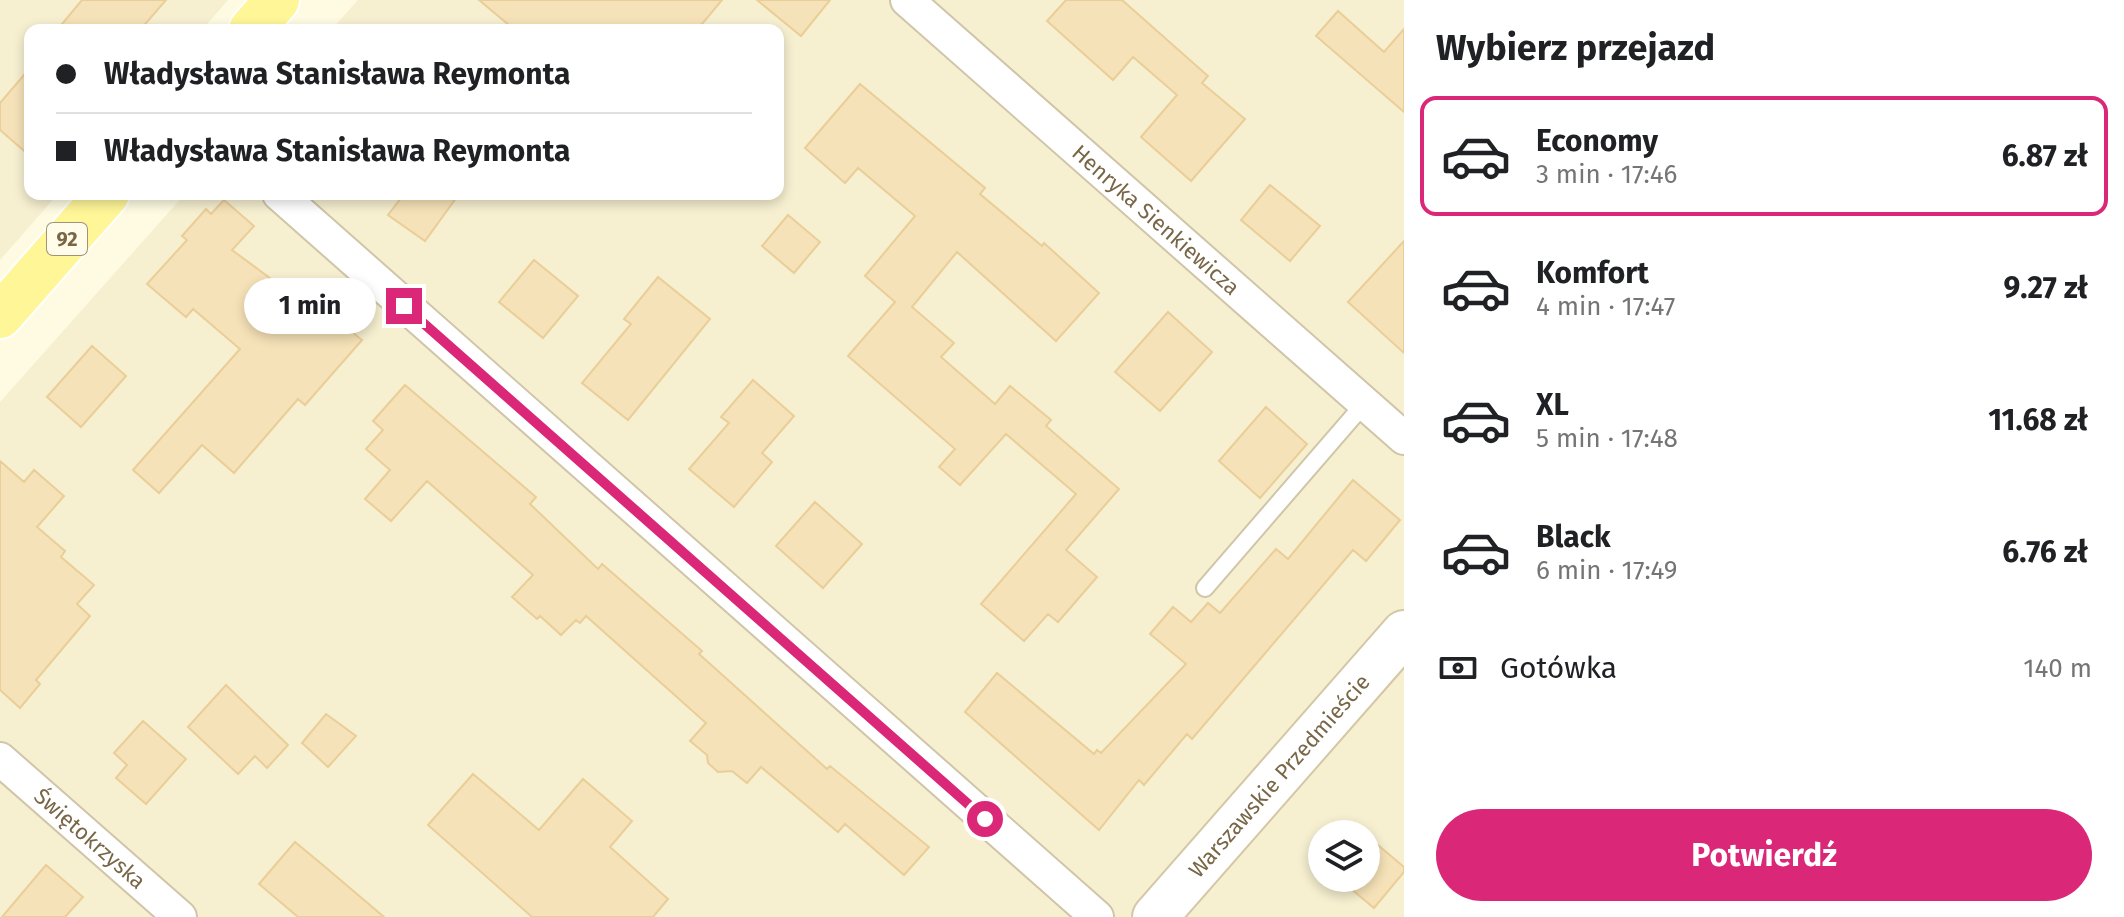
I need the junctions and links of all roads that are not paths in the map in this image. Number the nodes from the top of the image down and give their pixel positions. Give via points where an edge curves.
1 (277, 0) edge
2 (907, 0) edge
3 (256, 24) edge
4 (102, 200) edge
5 (286, 200) edge
6 (0, 316) edge
7 (1364, 404) junction
8 (1404, 438) edge
9 (1205, 588) dead end
10 (1404, 633) edge
11 (0, 759) edge
12 (180, 917) edge
13 (1097, 917) edge
14 (1155, 917) edge

1 - 3 main road
2 - 7 street, Henryka Sienkiewicza
4 - 6 main road, 92
5 - 13 street
7 - 8 street, Henryka Sienkiewicza
7 - 9 lane
10 - 14 street, Warszawskie Przedmieście
11 - 12 street, Świętokrzyska

